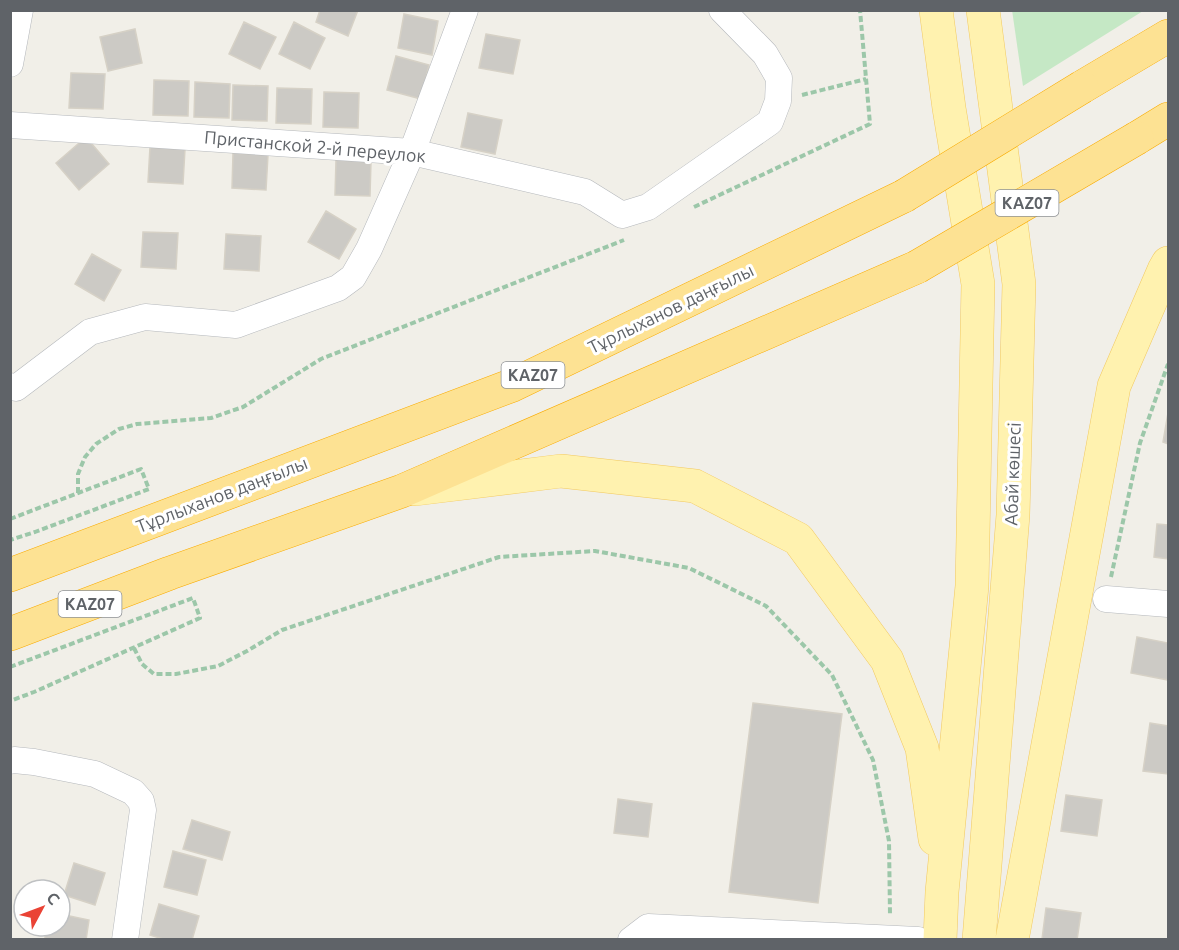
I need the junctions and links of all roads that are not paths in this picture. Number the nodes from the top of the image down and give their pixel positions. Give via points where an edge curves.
1 (20, 10) edge
2 (465, 10) edge
3 (722, 10) edge
4 (936, 10) edge
5 (983, 10) edge
6 (1168, 36) edge
7 (10, 63) edge
8 (1168, 119) edge
9 (10, 125) edge
10 (412, 152) junction
11 (1168, 263) edge
12 (10, 386) edge
13 (402, 491) junction
14 (10, 575) edge
15 (1106, 599) dead end
16 (1168, 604) edge
17 (10, 634) edge
18 (10, 761) edge
19 (942, 892) junction
20 (890, 938) edge
21 (125, 939) edge
22 (631, 939) edge
23 (918, 939) edge
24 (940, 939) edge
25 (978, 939) edge
26 (1012, 939) edge

1 - 7 street
2 - 10 street
3 - 10 street, Пристанской 2-й переулок via 765,54 779,78 778,101 770,122 648,207 622,215 585,192
4 - 19 main road, Абай көшесі via 978,284 972,586
5 - 25 main road, Абай көшесі via 1019,284 1013,515
6 - 14 highway, Тұрлыханов даңғылы / KAZ07, bridge via 904,196 513,385
8 - 13 highway, KAZ07, bridge via 917,267
9 - 10 street, Пристанской 2-й переулок
10 - 12 street via 369,249 353,277 338,288 237,325 145,317 90,332 16,388
11 - 26 main road via 1114,386
13 - 17 highway, KAZ07
13 - 19 main road via 561,471 696,486 798,539 887,660 922,748
15 - 16 street
18 - 21 street via 95,774 133,792 141,801 143,810
19 - 24 main road
20 - 22 street via 648,927
20 - 23 street

